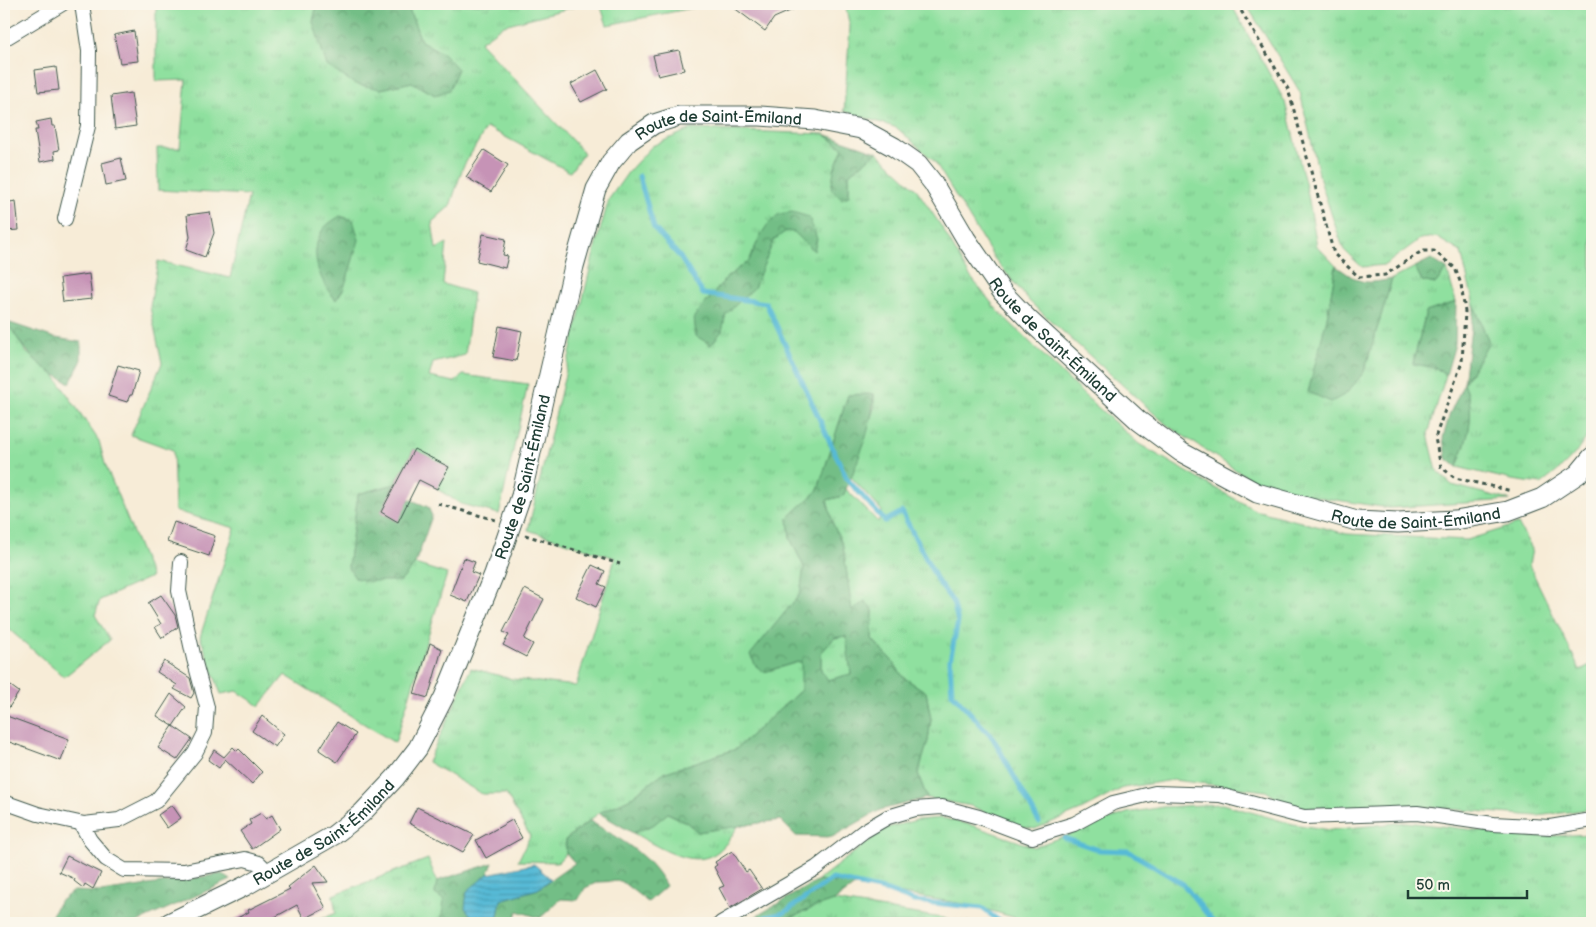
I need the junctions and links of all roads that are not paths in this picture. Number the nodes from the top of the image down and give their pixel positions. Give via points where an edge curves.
1 (62, 4) edge
2 (82, 4) edge
3 (4, 39) edge
4 (65, 219) dead end
5 (1592, 457) edge
6 (181, 562) dead end
7 (4, 802) edge
8 (1592, 820) edge
9 (82, 824) junction
10 (269, 873) junction
11 (169, 923) edge
12 (720, 923) edge

1 - 3 street
2 - 4 street via 89,51 88,126
5 - 10 main road, Route de Saint-Émiland via 1578,474 1542,498 1508,511 1455,520 1357,521 1256,493 1181,452 1138,421 1029,320 1003,293 933,182 918,164 894,147 861,129 815,120 679,116 654,124 629,141 611,162 596,189 574,266 520,496 444,697 418,748 362,813 334,835
6 - 9 street via 179,591 207,707 205,733 195,754 156,801 119,820
7 - 9 street
8 - 12 street via 1550,827 1493,824 1417,813 1304,818 1220,795 1155,793 1113,803 1074,824 1032,837 979,817 942,808 915,809 888,816 816,868
9 - 10 street via 106,859 124,870 184,871 245,859 259,863
10 - 11 main road, Route de Saint-Émiland

